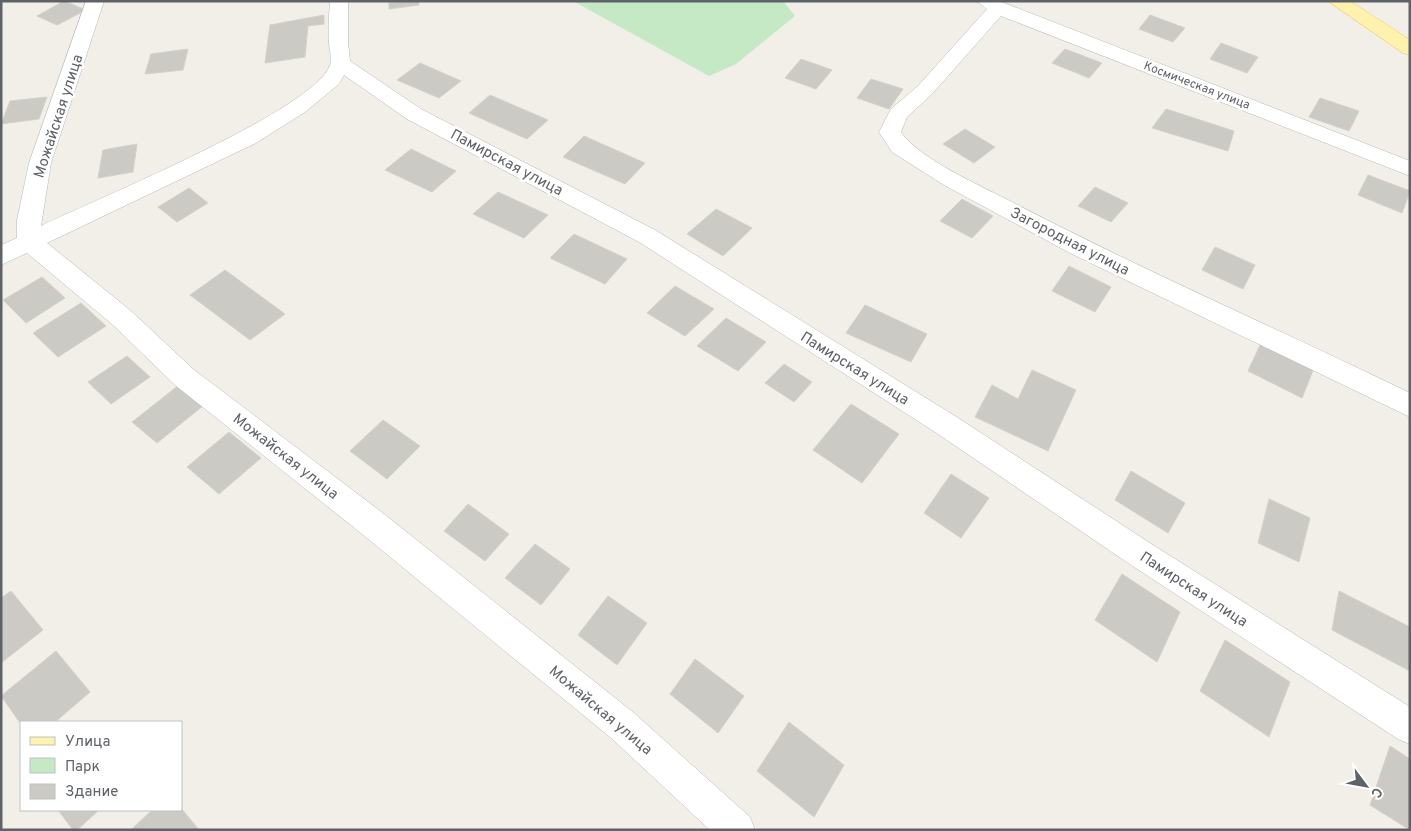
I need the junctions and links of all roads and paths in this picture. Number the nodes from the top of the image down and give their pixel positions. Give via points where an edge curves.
1 (95, 1) edge
2 (339, 1) edge
3 (1337, 1) edge
4 (992, 5) edge
5 (1410, 49) edge
6 (341, 64) junction
7 (1410, 169) edge
8 (29, 242) junction
9 (1, 256) edge
10 (1410, 406) edge
11 (1410, 727) edge
12 (737, 830) edge

1 - 8 street, Можайская улица via 40,163 29,220
2 - 6 street
3 - 5 main road
4 - 7 street, Космическая улица
4 - 10 street, Загородная улица via 926,90 898,114 890,132 900,147 952,180 1078,247
6 - 8 street via 326,86 248,138
6 - 11 street, Памирская улица via 414,114 647,236 945,424
8 - 9 street
8 - 12 street, Можайская улица via 122,318 184,377 622,725

